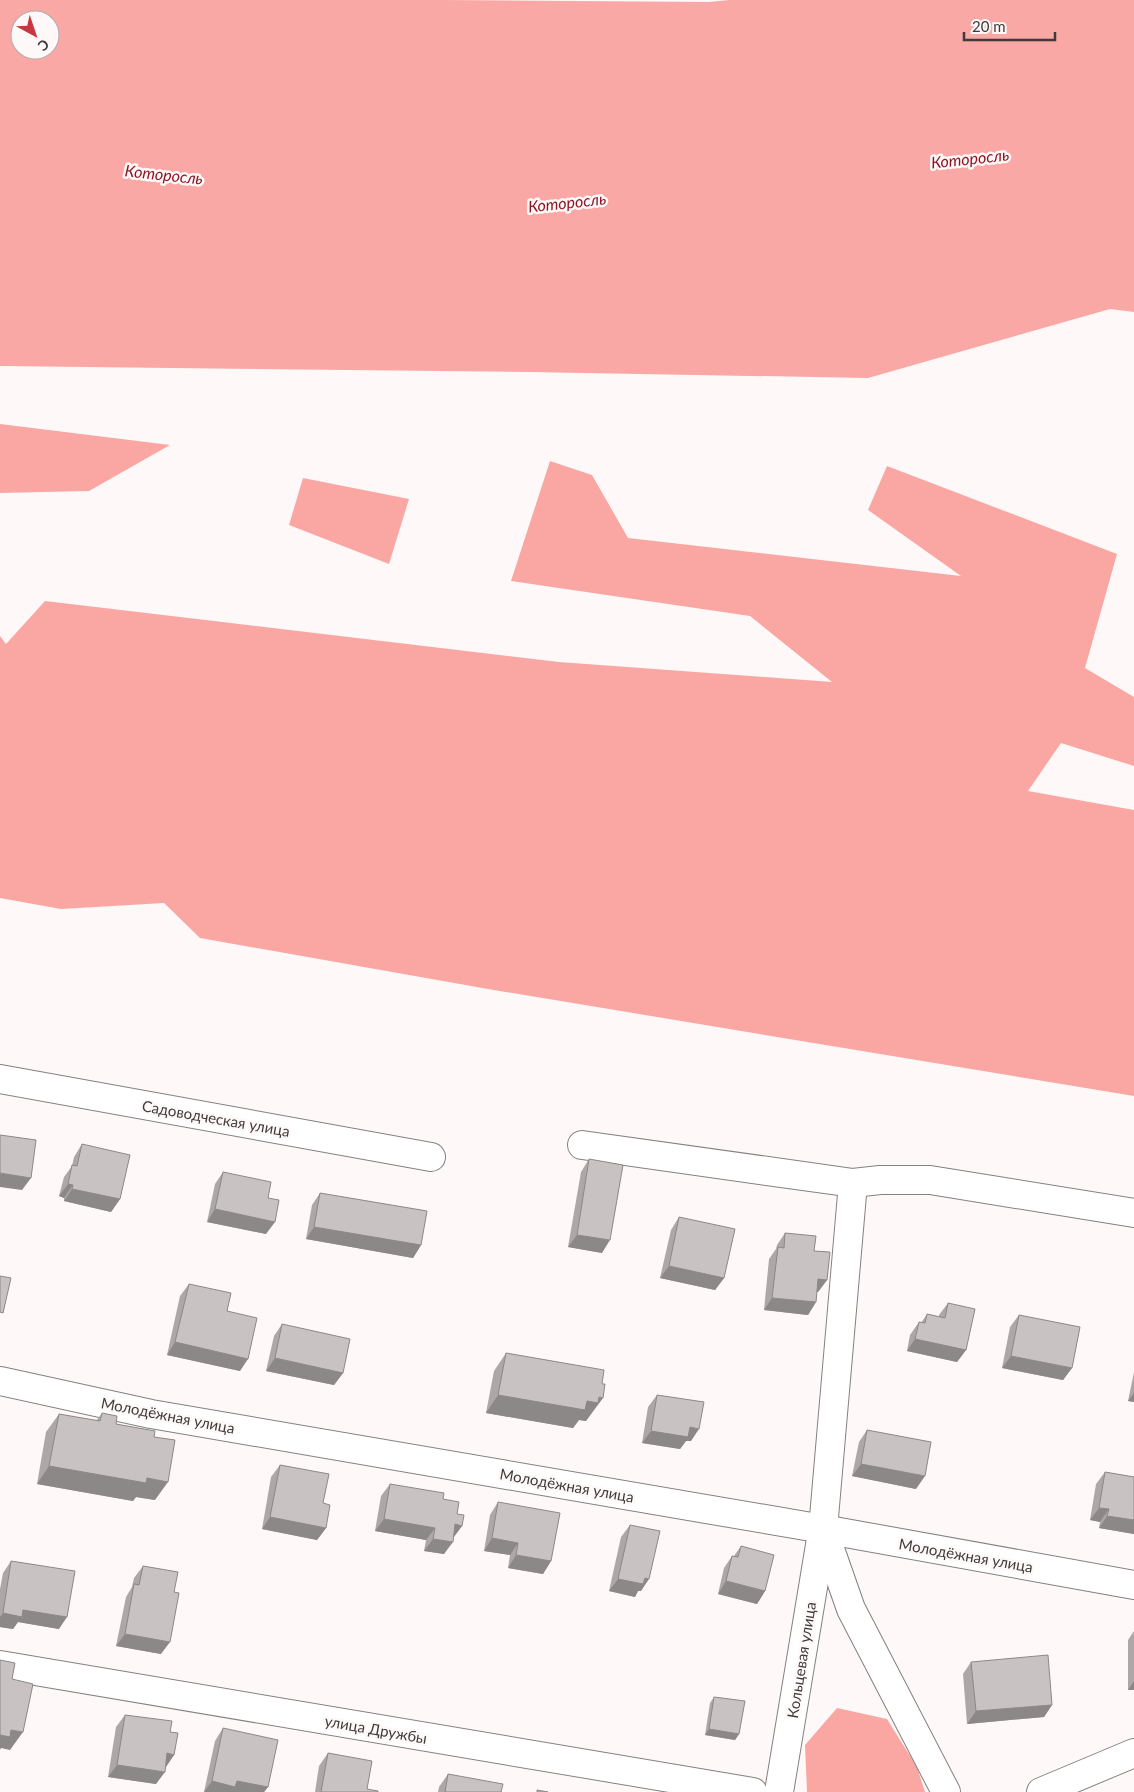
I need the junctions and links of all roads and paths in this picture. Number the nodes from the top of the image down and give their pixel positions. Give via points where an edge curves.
1 (0, 1079) edge
2 (582, 1145) dead end
3 (431, 1157) dead end
4 (853, 1183) junction
5 (1134, 1213) edge
6 (0, 1381) edge
7 (823, 1529) junction
8 (1134, 1585) edge
9 (0, 1665) edge
10 (1134, 1753) edge
11 (753, 1792) edge
12 (779, 1792) edge
13 (946, 1792) edge
14 (1041, 1792) edge

1 - 3 street, Садоводческая улица
2 - 4 street
4 - 5 street via 930,1180
4 - 7 street, Кольцевая улица
6 - 7 street, Молодёжная улица via 151,1414
7 - 8 street, Молодёжная улица
7 - 12 street, Кольцевая улица
7 - 13 street via 851,1609
9 - 11 street, улица Дружбы
10 - 14 street

